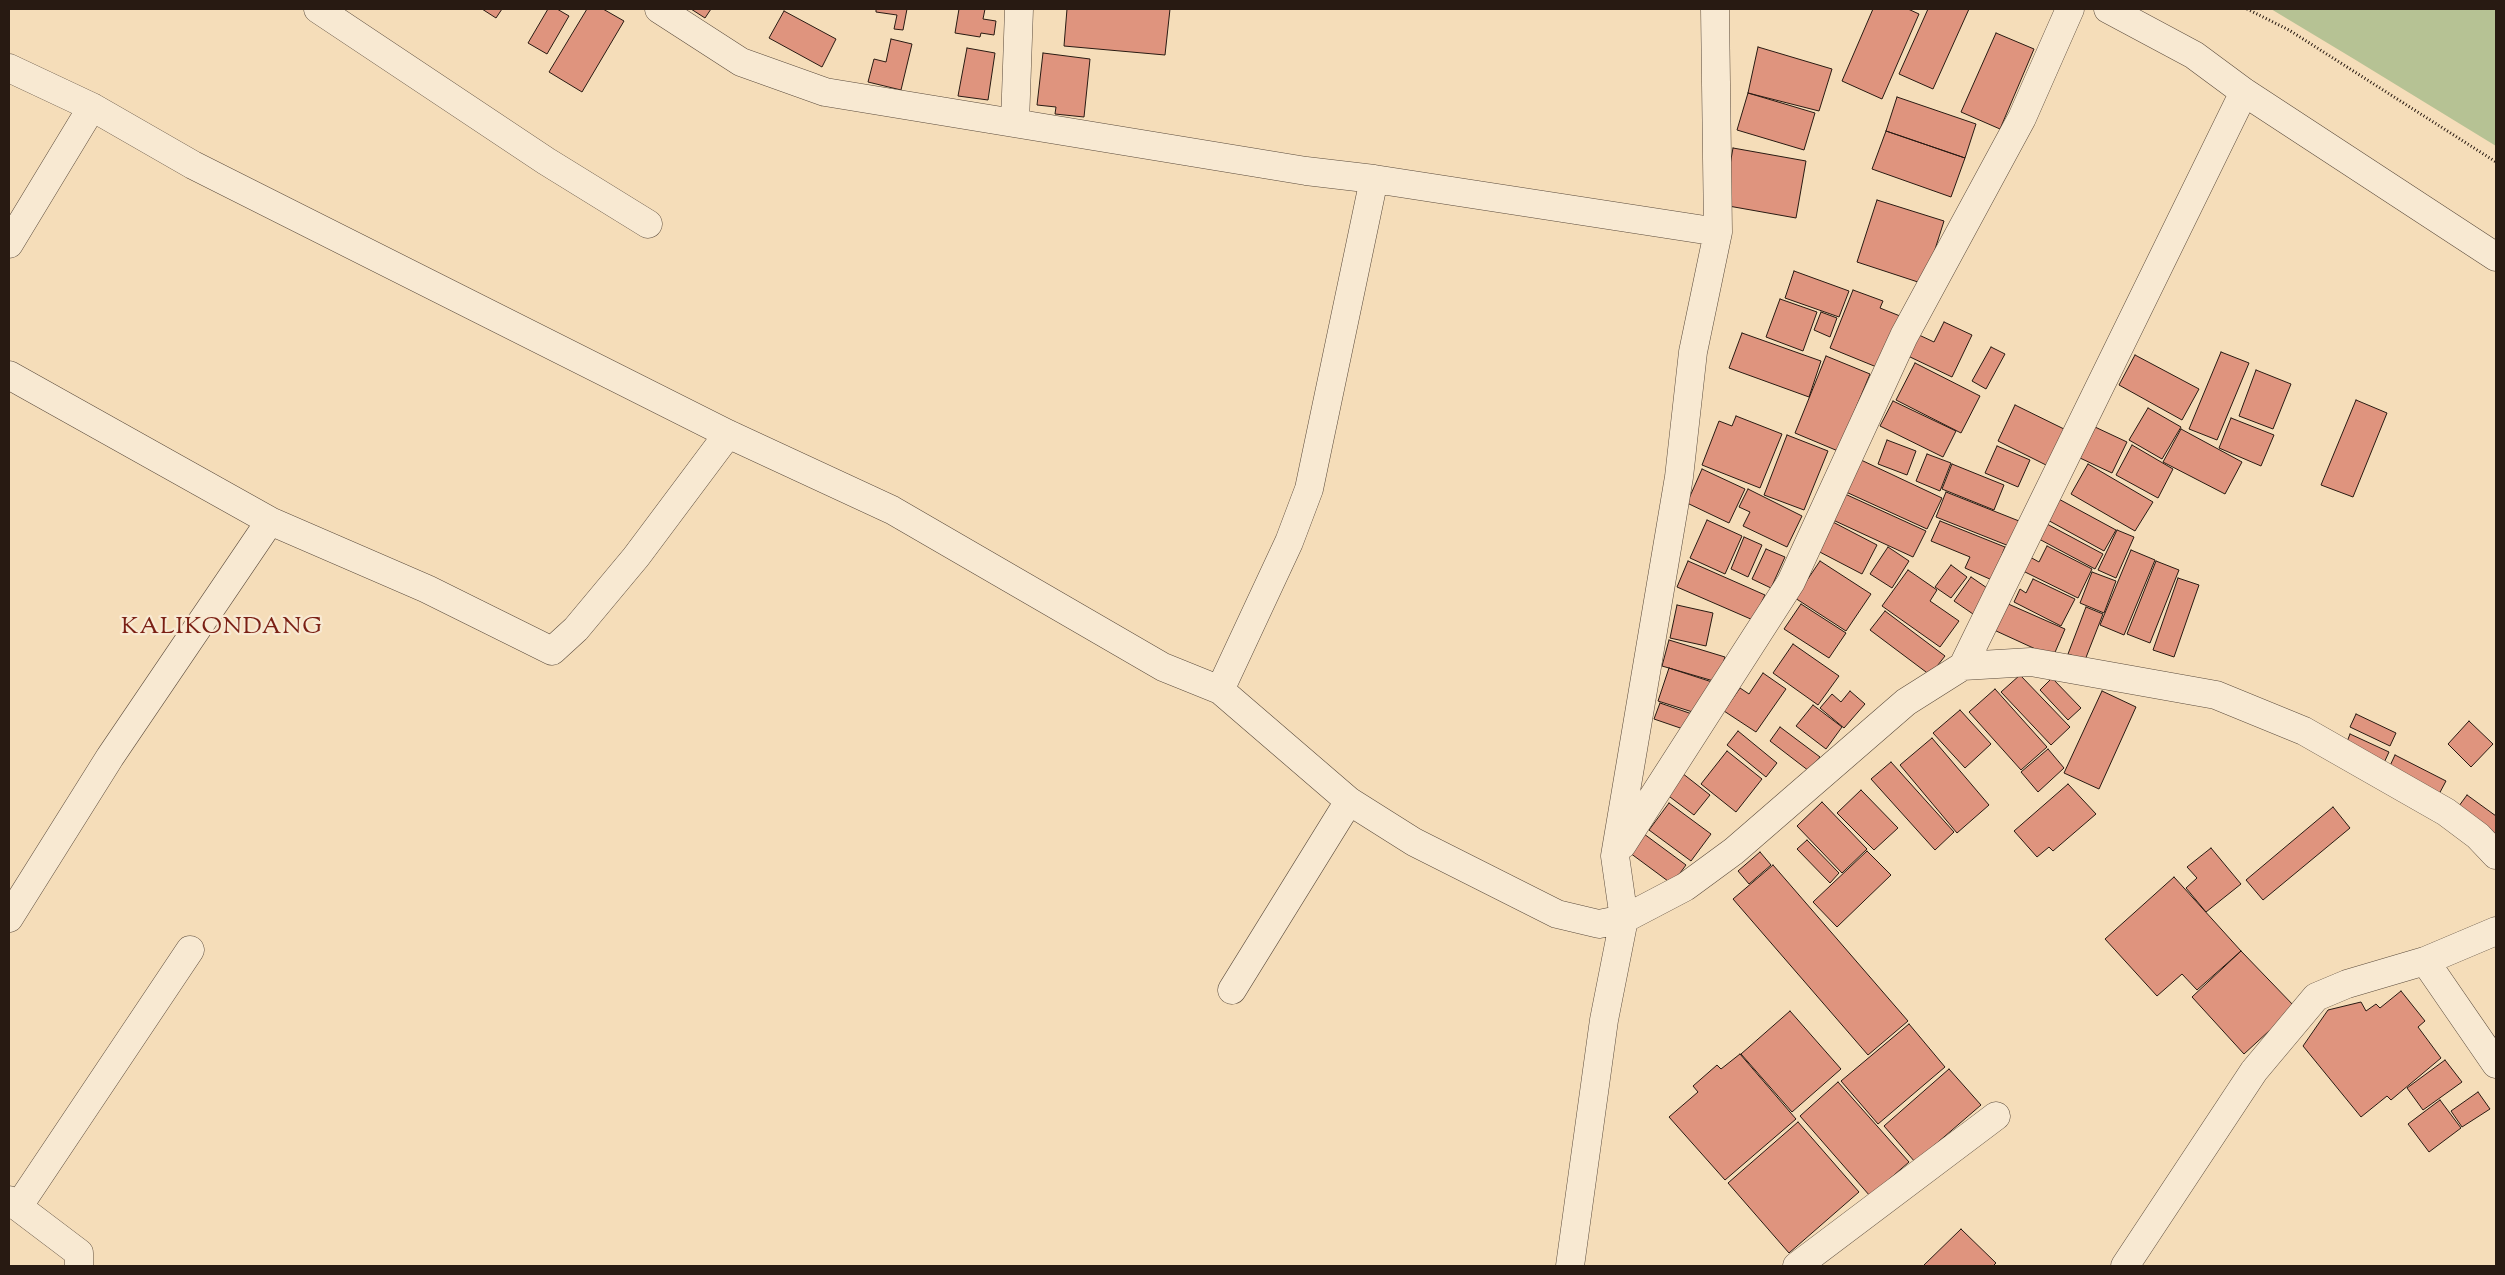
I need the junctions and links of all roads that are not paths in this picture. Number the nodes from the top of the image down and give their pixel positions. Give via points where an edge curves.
1 (318, 9) edge
2 (659, 9) edge
3 (1019, 9) edge
4 (1715, 9) edge
5 (2070, 9) edge
6 (2108, 9) edge
7 (9, 68) edge
8 (2244, 92) junction
9 (92, 107) junction
10 (1015, 123) junction
11 (1374, 179) junction
12 (648, 224) dead end
13 (1718, 232) junction
14 (9, 244) edge
15 (2496, 257) edge
16 (9, 375) edge
17 (728, 434) junction
18 (270, 521) junction
19 (1963, 666) junction
20 (1220, 690) junction
21 (1349, 801) junction
22 (2496, 854) edge
23 (1615, 856) junction
24 (9, 918) edge
25 (1624, 919) junction
26 (2496, 931) edge
27 (190, 950) dead end
28 (2424, 961) junction
29 (1232, 990) dead end
30 (2496, 1064) edge
31 (1996, 1116) dead end
32 (13, 1204) edge
33 (1576, 1262) edge
34 (79, 1266) edge
35 (1797, 1266) edge
36 (2125, 1266) edge

1 - 12 street via 546,161
2 - 10 street via 741,62 826,92
3 - 10 street
4 - 13 street
5 - 23 street via 2022,118 1904,336 1791,582
6 - 8 street via 2194,55
7 - 9 street
8 - 15 street
8 - 19 street
9 - 14 street
9 - 17 street via 193,165
10 - 11 street via 1297,170
11 - 13 street
11 - 20 street via 1308,488 1289,542
13 - 23 street via 1693,352 1679,477
16 - 18 street
17 - 18 street via 636,557 576,629 552,651 427,589
17 - 20 street via 892,510 1163,667
18 - 24 street via 110,757
19 - 22 street via 2031,662 2216,695 2304,731 2446,812
19 - 25 street via 1906,702 1734,850 1686,887
20 - 21 street
21 - 25 street via 1414,842 1557,914 1599,924
21 - 29 street
23 - 25 street
25 - 33 street via 1604,1020
26 - 28 street
27 - 32 street
28 - 30 street
28 - 36 street via 2347,984 2316,997 2254,1071
31 - 35 street
32 - 34 street via 79,1253

